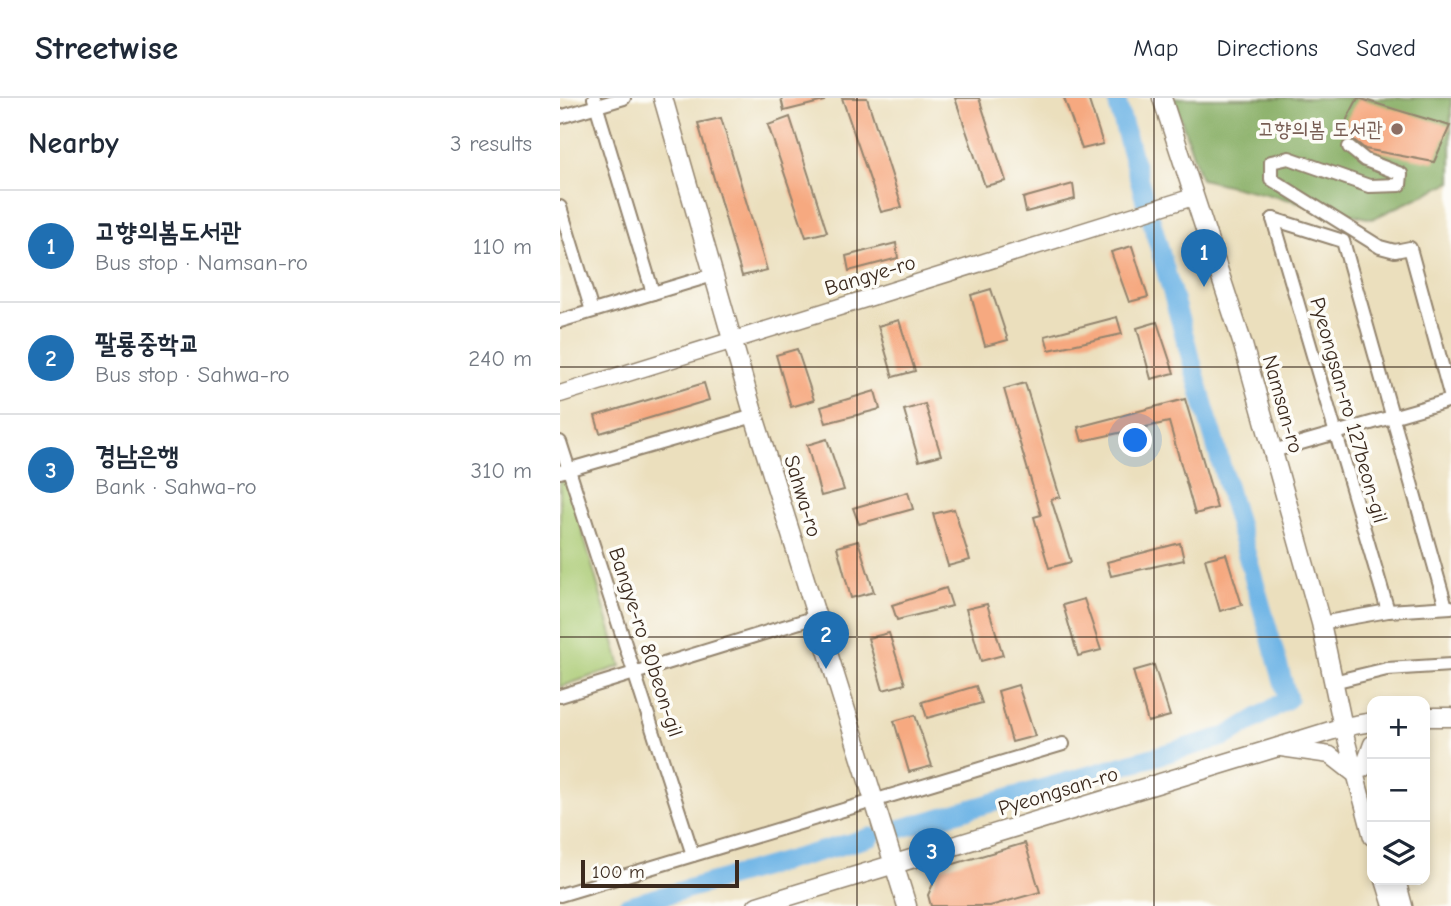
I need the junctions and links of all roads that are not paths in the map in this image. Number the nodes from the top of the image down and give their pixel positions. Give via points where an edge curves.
1 (624, 98) edge
2 (663, 98) edge
3 (1162, 98) edge
4 (595, 102) edge
5 (560, 117) edge
6 (1349, 147) dead end
7 (1193, 197) junction
8 (560, 207) edge
9 (713, 275) junction
10 (653, 293) junction
11 (592, 312) junction
12 (560, 321) edge
13 (732, 341) junction
14 (560, 394) edge
15 (1451, 399) edge
16 (754, 416) junction
17 (1392, 416) junction
18 (1335, 432) junction
19 (560, 442) edge
20 (1273, 451) junction
21 (564, 471) edge
22 (1448, 607) edge
23 (1388, 611) junction
24 (816, 617) junction
25 (1321, 623) junction
26 (1451, 664) edge
27 (637, 673) junction
28 (1333, 682) junction
29 (560, 696) edge
30 (1430, 717) edge
31 (1451, 717) edge
32 (1367, 723) edge
33 (1343, 727) junction
34 (1063, 744) dead end
35 (1275, 748) junction
36 (1367, 755) edge
37 (1359, 773) junction
38 (1367, 788) edge
39 (873, 801) junction
40 (1369, 822) edge
41 (693, 855) junction
42 (894, 865) junction
43 (1386, 885) edge
44 (1399, 885) edge
45 (560, 895) edge
46 (757, 906) edge
47 (907, 906) edge
48 (1392, 906) edge
49 (1405, 906) edge

1 - 4 street
2 - 9 main road, Sahwa-ro
3 - 7 main road, Namsan-ro
4 - 5 street
4 - 10 street
6 - 15 street via 1365,160 1401,174 1400,185 1369,186 1289,158 1271,162 1271,178 1380,247 1410,248
7 - 13 street, Bangye-ro
7 - 20 main road, Namsan-ro
8 - 11 street
9 - 10 street
9 - 13 main road, Sahwa-ro
10 - 11 street
11 - 12 street
13 - 14 street, Bangye-ro
13 - 16 main road, Sahwa-ro
15 - 17 street
16 - 21 street
16 - 24 main road, Sahwa-ro
17 - 18 street
17 - 18 street, Pyeongsan-ro 127beon-gil via 1343,242 1273,219
17 - 22 street
18 - 20 street
18 - 23 street, Pyeongsan-ro 127beon-gil
19 - 21 street, Bangye-ro 80beon-gil
20 - 25 main road, Namsan-ro
21 - 27 street, Bangye-ro 80beon-gil
22 - 23 street
23 - 25 street
24 - 27 street
24 - 39 main road, Sahwa-ro
25 - 28 main road, Namsan-ro
26 - 28 street via 1387,670
27 - 29 street
27 - 41 street, Bangye-ro 80beon-gil
28 - 33 main road, Namsan-ro
30 - 31 main road
32 - 33 main road, Pyeongsan-ro
33 - 35 main road, Pyeongsan-ro
33 - 37 street
34 - 39 street
35 - 37 street via 1330,755
35 - 42 main road, Pyeongsan-ro
36 - 37 street
37 - 38 street
37 - 40 street
39 - 41 street
39 - 42 main road, Sahwa-ro
41 - 45 street
42 - 46 main road, Pyeongsan-ro
42 - 47 main road, Sahwa-ro
43 - 48 street
44 - 49 street

